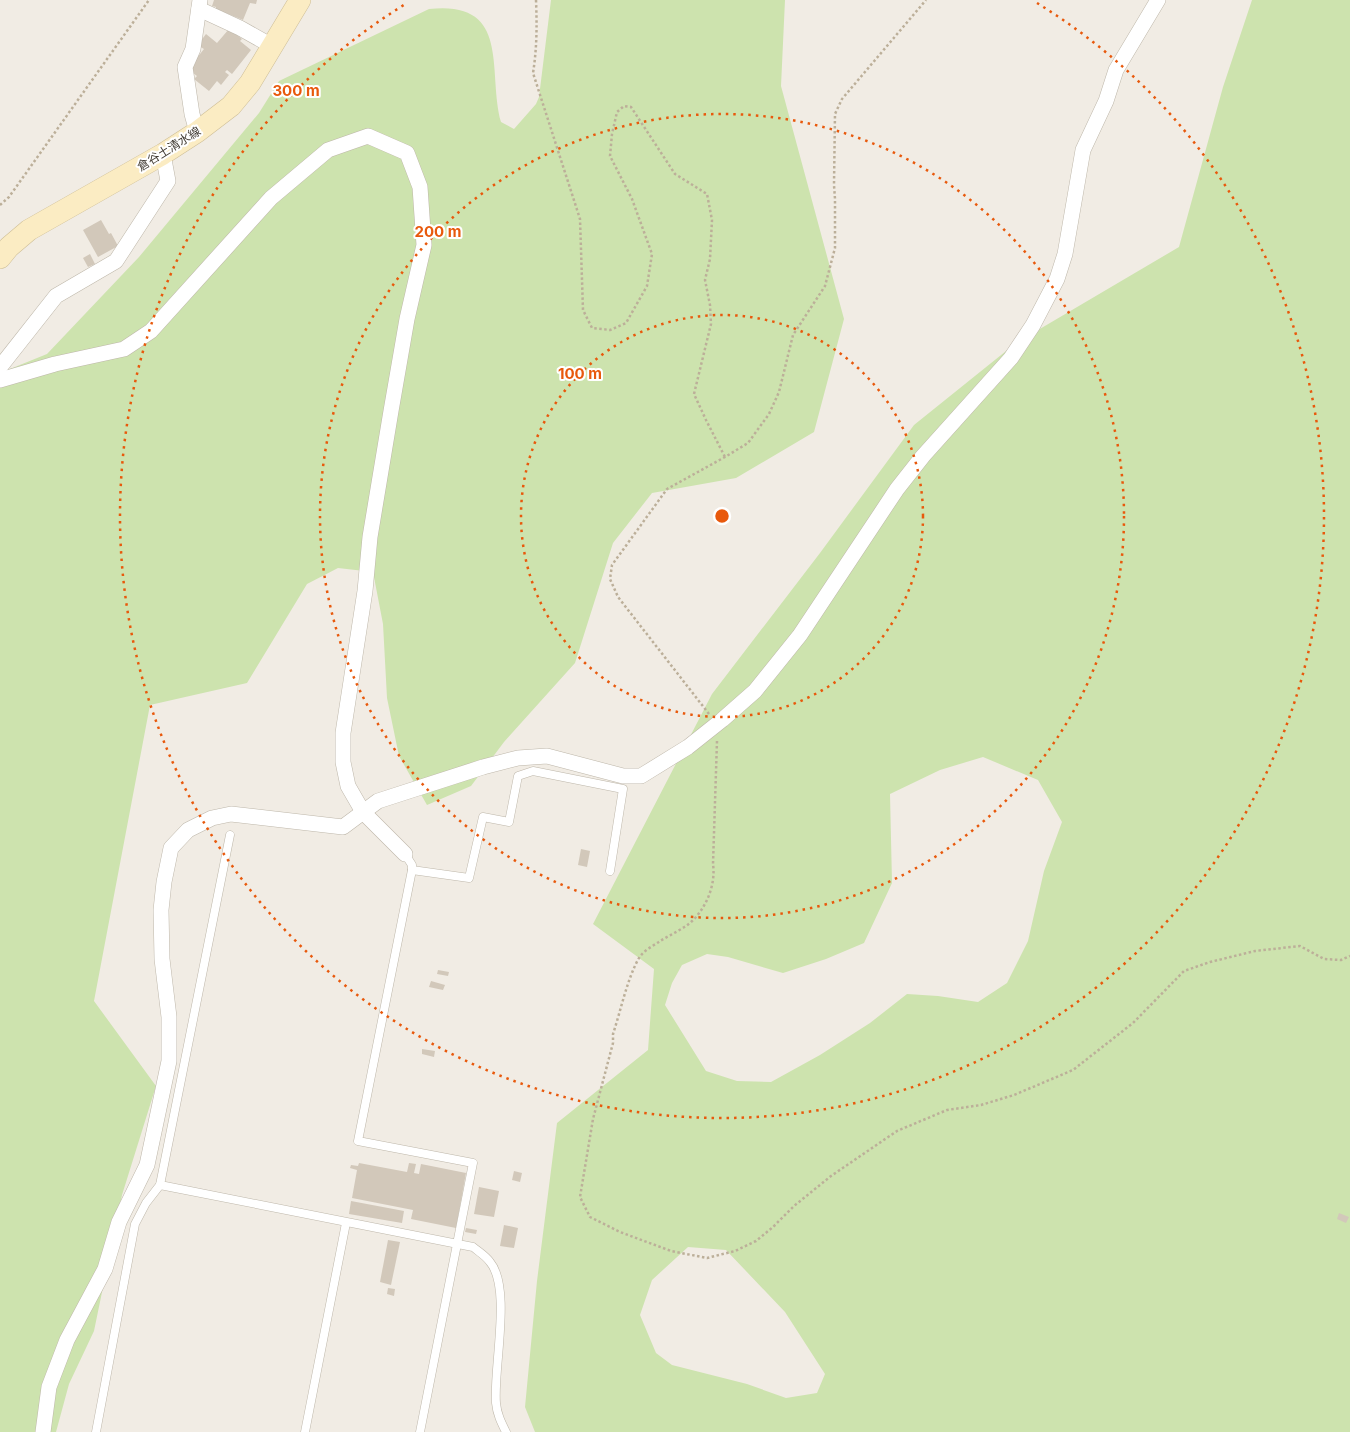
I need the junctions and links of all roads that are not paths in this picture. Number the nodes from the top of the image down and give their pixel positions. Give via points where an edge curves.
1 (300, 0) edge
2 (1158, 0) edge
3 (199, 5) edge
4 (272, 46) junction
5 (197, 132) junction
6 (163, 154) junction
7 (0, 258) edge
8 (0, 366) edge
9 (0, 380) edge
10 (363, 812) junction
11 (230, 835) dead end
12 (404, 854) joint
13 (412, 870) junction
14 (610, 870) dead end
15 (160, 1185) junction
16 (346, 1222) junction
17 (457, 1243) junction
18 (43, 1432) edge
19 (96, 1432) edge
20 (305, 1432) edge
21 (420, 1432) edge
22 (506, 1432) edge

1 - 4 main road, 倉谷土清水線
2 - 10 street via 1116,70 1083,150 1065,254 1033,325 1010,358 897,489 800,635 755,691 688,747 641,776 623,776 547,756 518,758 378,802
3 - 4 street
3 - 5 street via 193,49 185,68
4 - 5 main road, 倉谷土清水線 via 243,93
5 - 6 main road, 倉谷土清水線
6 - 7 main road, 倉谷土清水線 via 29,230
6 - 8 street via 168,181 116,261 56,296
9 - 10 street via 131,345 151,330 271,198 328,150 368,136 407,153 420,187 424,244 406,319 370,537 343,733 343,762 348,786
10 - 12 street
10 - 18 street via 343,827 231,814 212,818 188,830 171,848 161,910 169,1061 147,1165 119,1222 105,1268 66,1340 49,1387
11 - 15 lane
12 - 13 lane
13 - 14 lane via 469,878 483,817 509,822 518,776 533,771 623,789
13 - 17 lane via 358,1141 473,1163
15 - 16 lane
15 - 19 lane via 135,1224
16 - 17 lane
16 - 20 lane
17 - 21 lane
17 - 22 lane via 473,1247 491,1263 498,1279 499,1340 495,1392 498,1415

